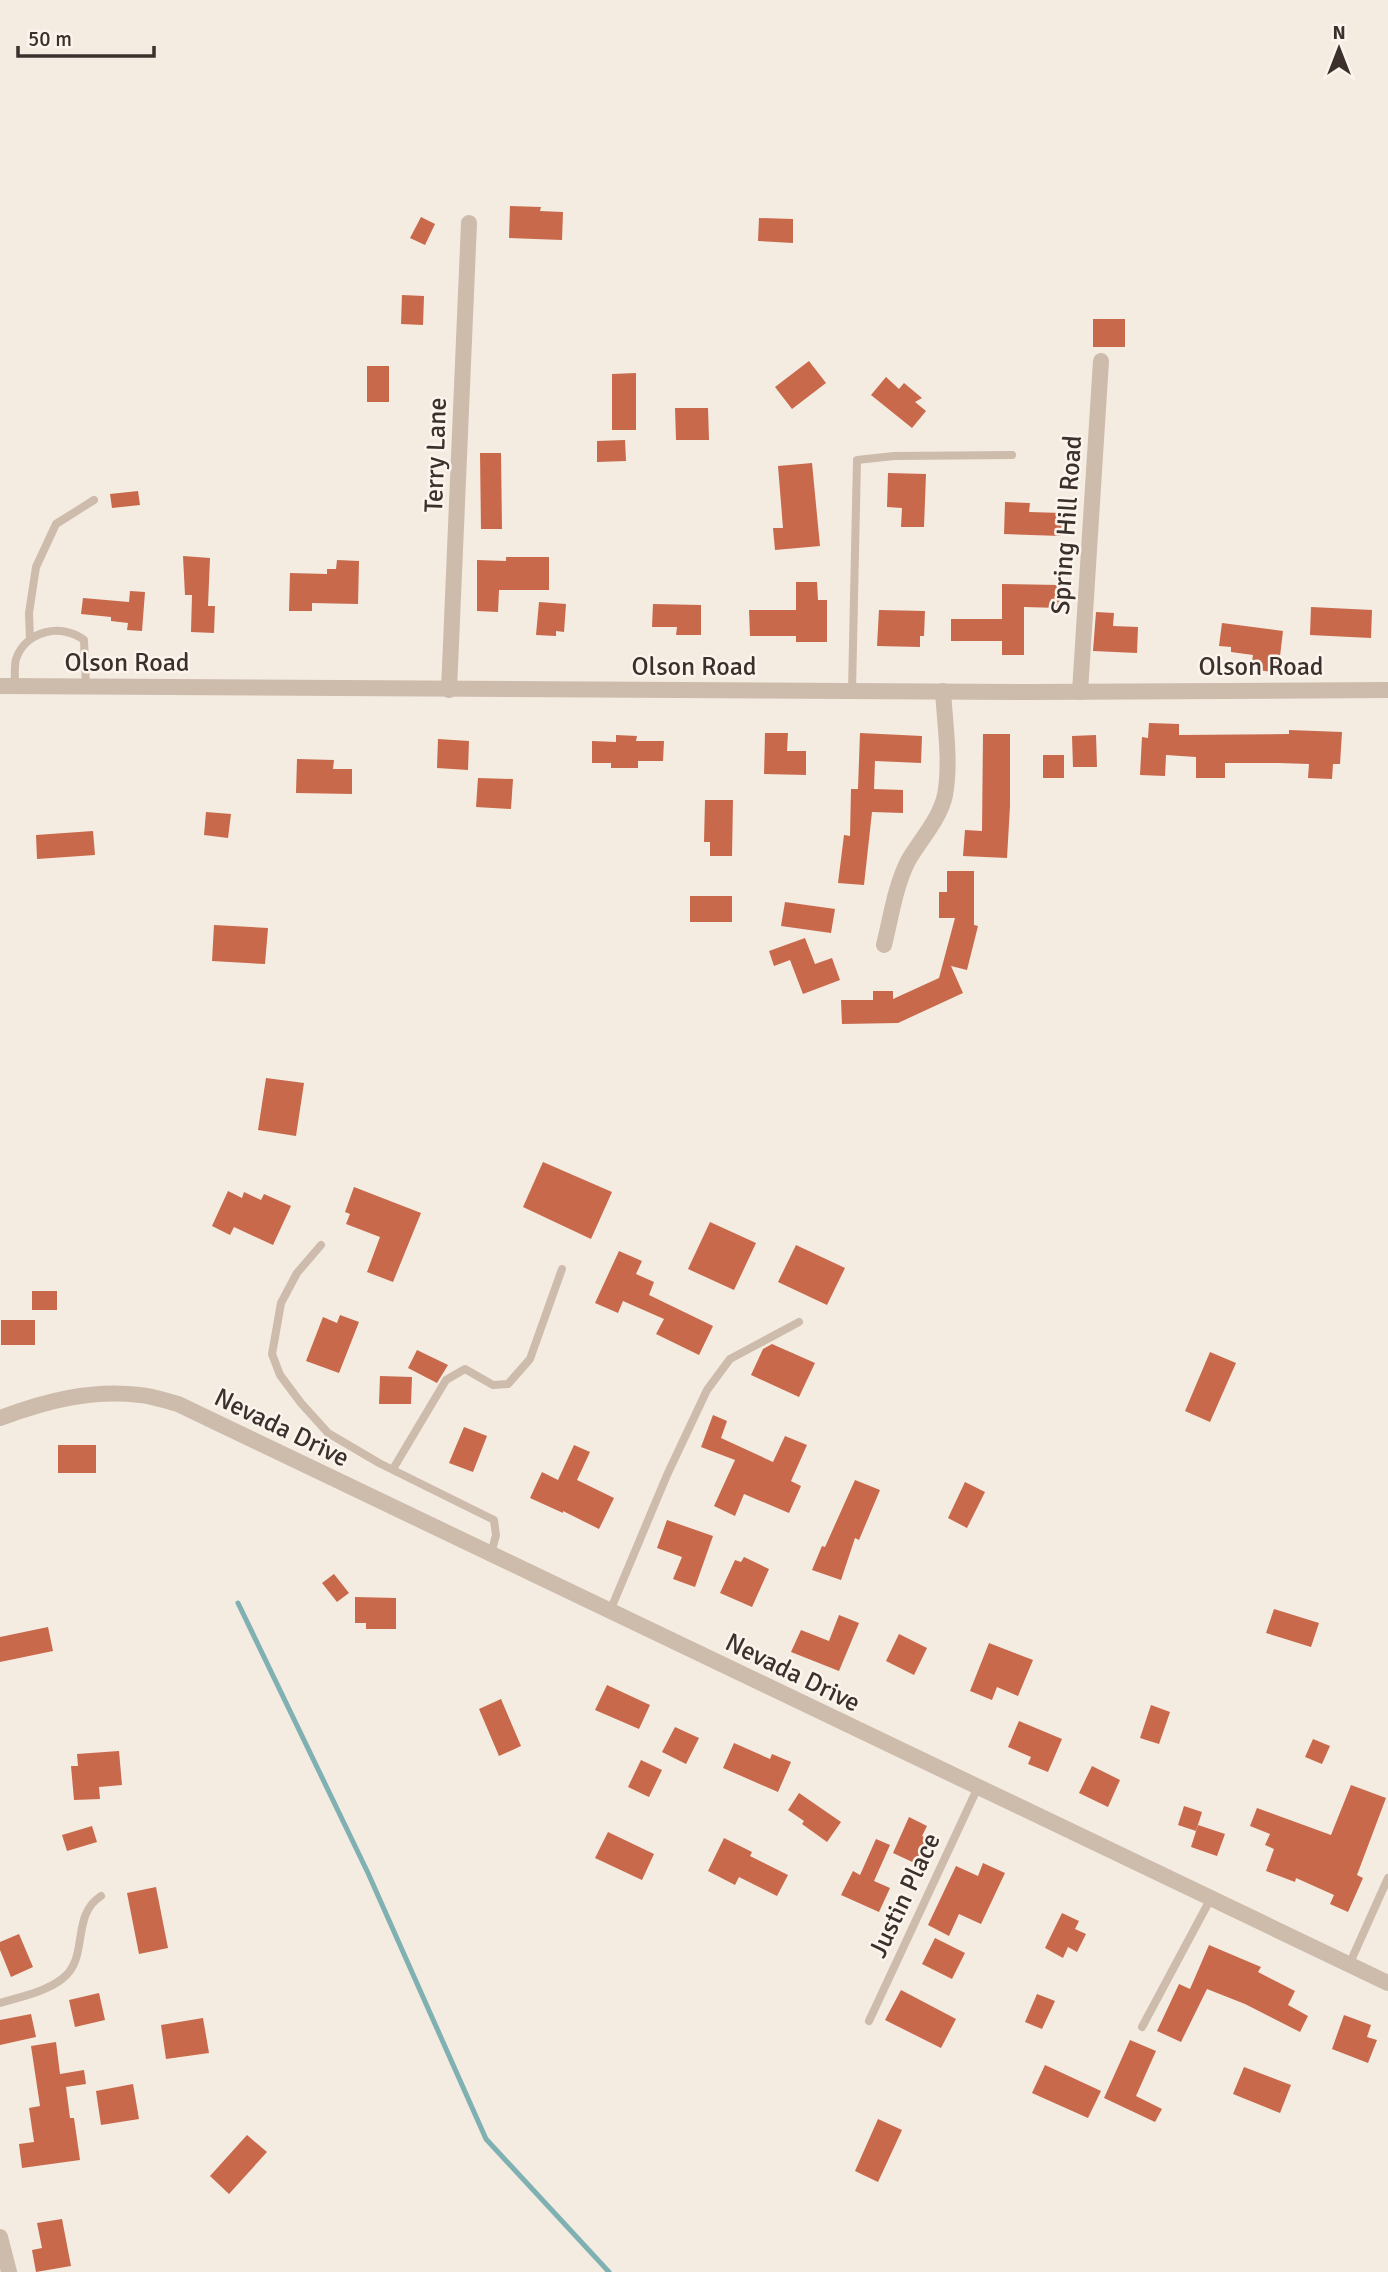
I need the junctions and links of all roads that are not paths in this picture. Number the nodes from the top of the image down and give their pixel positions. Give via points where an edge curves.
1 (469, 223) dead end
2 (1101, 361) dead end
3 (1012, 455) dead end
4 (94, 500) dead end
5 (30, 639) junction
6 (7, 686) edge
7 (86, 687) junction
8 (449, 690) junction
9 (1388, 690) edge
10 (852, 691) junction
11 (943, 691) junction
12 (1080, 692) junction
13 (884, 945) dead end
14 (321, 1245) dead end
15 (562, 1269) dead end
16 (799, 1322) dead end
17 (0, 1418) edge
18 (393, 1469) junction
19 (491, 1554) junction
20 (610, 1611) junction
21 (978, 1787) junction
22 (1388, 1878) edge
23 (101, 1896) dead end
24 (1211, 1898) junction
25 (1349, 1965) junction
26 (1388, 1983) edge
27 (0, 2003) edge
28 (869, 2021) dead end
29 (1142, 2027) dead end
30 (0, 2237) edge
31 (9, 2272) edge

1 - 8 street, Terry Lane
2 - 12 street, Spring Hill Road
3 - 10 lane via 857,460
4 - 5 lane via 56,524 36,567
5 - 6 lane
5 - 7 lane via 63,630 84,640
6 - 7 street, Olson Road
7 - 8 street, Olson Road
8 - 10 street, Olson Road
9 - 12 street, Olson Road
10 - 11 street, Olson Road
11 - 12 street, Olson Road
11 - 13 street via 945,797 900,881
14 - 18 lane via 296,1273 281,1303 272,1354 280,1374 328,1433
15 - 18 lane via 530,1359 508,1384 493,1385 465,1369 446,1380
16 - 20 lane via 730,1359 707,1390
17 - 19 street, Nevada Drive via 89,1393 141,1395 178,1404
18 - 19 lane via 494,1520
19 - 20 street, Nevada Drive
20 - 21 street, Nevada Drive
21 - 24 street, Nevada Drive
21 - 28 lane, Justin Place
22 - 25 lane
23 - 27 lane via 86,1912 70,1971 34,1992
24 - 25 street, Nevada Drive
24 - 29 lane
25 - 26 street, Nevada Drive
30 - 31 street

